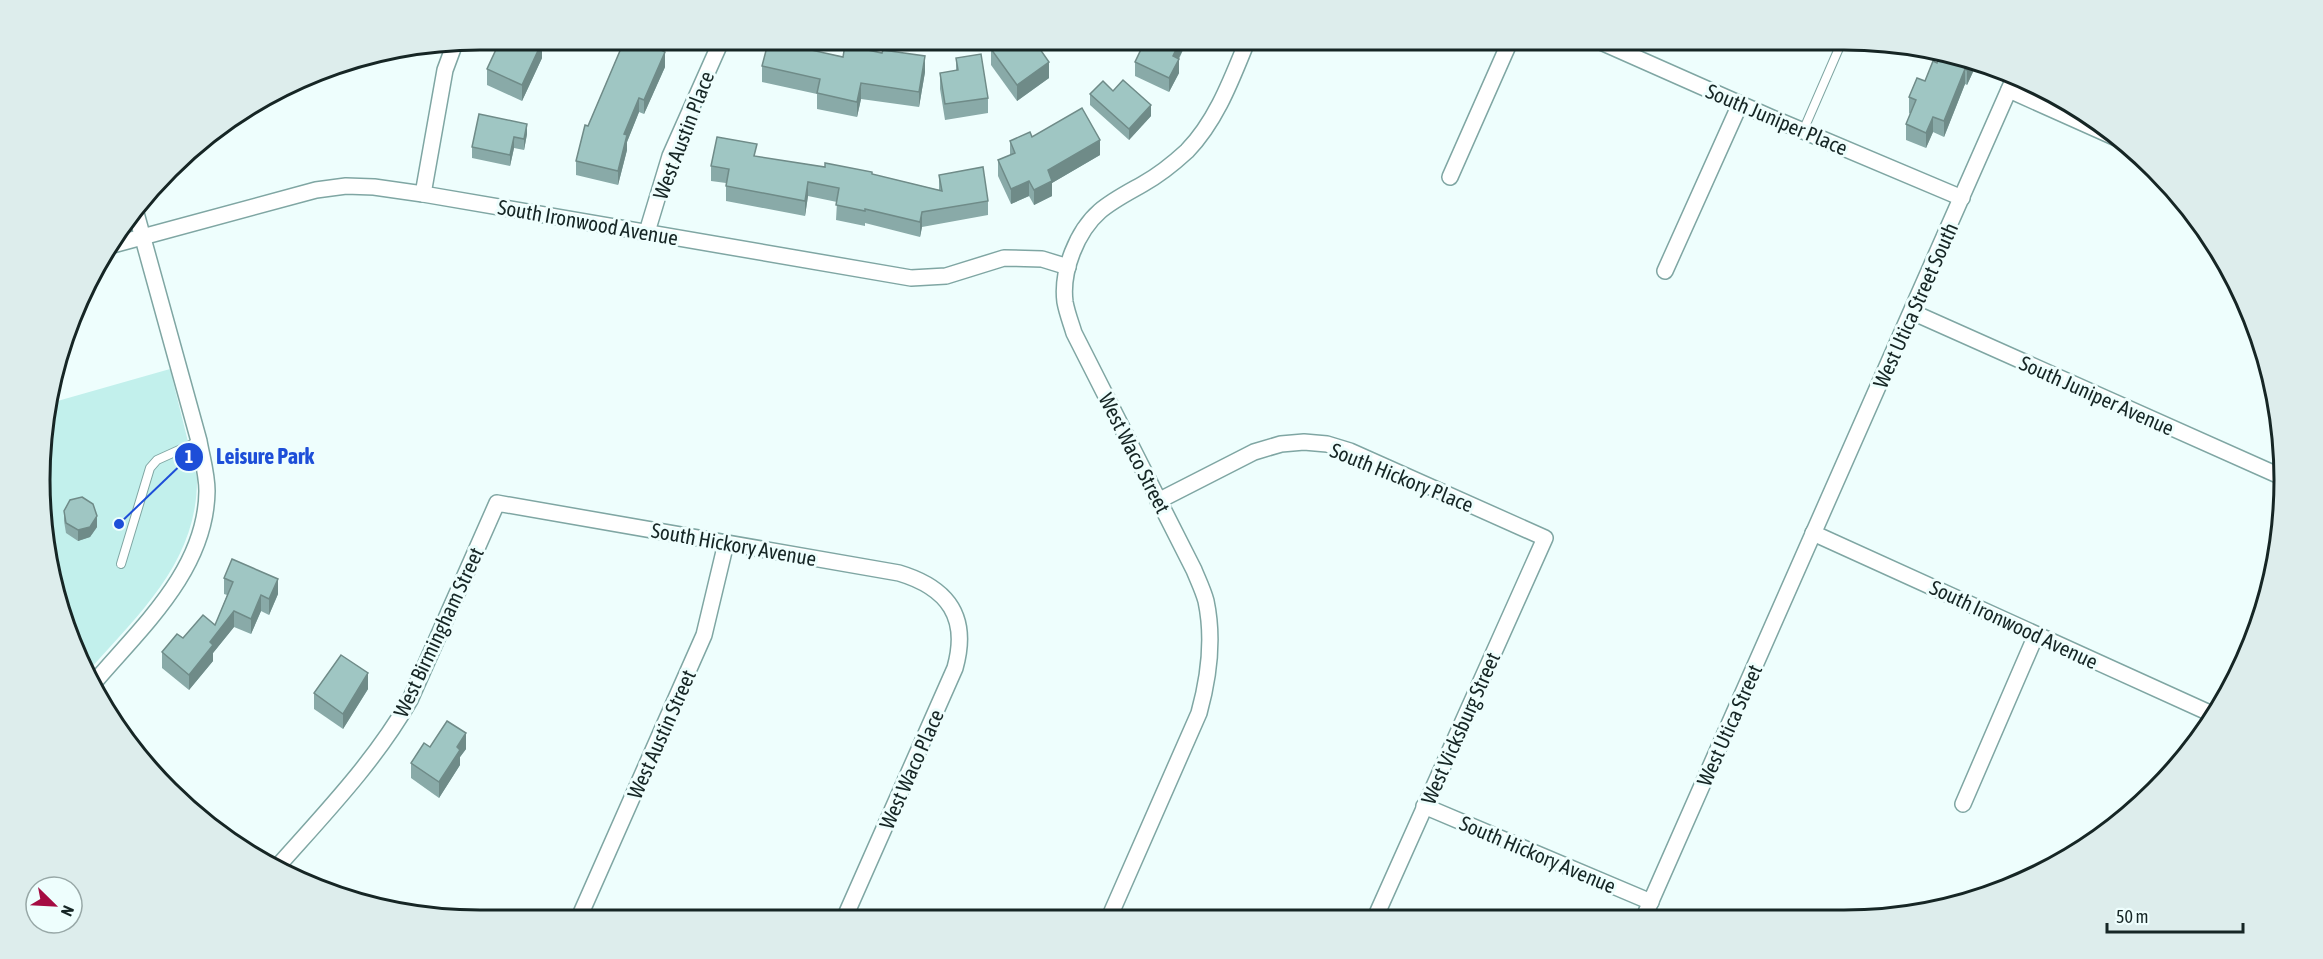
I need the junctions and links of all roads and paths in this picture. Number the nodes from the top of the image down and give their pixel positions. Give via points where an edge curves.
1 (452, 50) edge
2 (717, 50) edge
3 (1243, 50) edge
4 (1506, 50) edge
5 (1623, 50) edge
6 (1839, 50) edge
7 (2012, 83) edge
8 (2026, 90) edge
9 (1740, 104) junction
10 (2058, 107) edge
11 (1803, 131) junction
12 (1450, 177) dead end
13 (423, 194) junction
14 (1962, 198) junction
15 (138, 218) edge
16 (647, 232) junction
17 (143, 236) junction
18 (121, 242) edge
19 (1068, 267) junction
20 (1665, 271) dead end
21 (1912, 312) junction
22 (199, 441) junction
23 (2274, 473) edge
24 (1158, 501) junction
25 (497, 503) joint
26 (1813, 533) junction
27 (1545, 538) joint
28 (726, 543) junction
29 (121, 564) dead end
30 (956, 616) joint
31 (2036, 635) junction
32 (98, 678) edge
33 (2205, 711) edge
34 (1963, 804) dead end
35 (1424, 806) junction
36 (282, 861) edge
37 (1651, 902) junction
38 (582, 910) edge
39 (848, 910) edge
40 (1113, 910) edge
41 (1378, 910) edge
42 (1647, 910) edge

1 - 13 street via 445,70
2 - 16 street, West Austin Place via 670,156
3 - 19 street, West Waco Street via 1218,108 1198,138 1171,165 1101,210 1080,238
4 - 12 street
5 - 9 street, South Juniper Place
6 - 11 lane
7 - 14 street, West Utica Street South
8 - 10 street
9 - 11 street, South Juniper Place
9 - 20 street
11 - 14 street, South Juniper Place
13 - 16 street, South Ironwood Avenue
13 - 17 street, South Ironwood Avenue via 374,187 316,190
14 - 21 street, West Utica Street South
15 - 17 street
16 - 19 street, South Ironwood Avenue via 911,278 945,276 1004,258 1042,260
17 - 18 street, South Ironwood Avenue
17 - 22 street
19 - 24 street, West Waco Street via 1065,300 1074,333
21 - 23 street, South Juniper Avenue
21 - 26 street, West Utica Street South
22 - 29 lane via 157,460 150,468
22 - 32 street via 207,497 190,562 163,602
24 - 27 street, South Hickory Place via 1254,452 1281,444 1327,444
24 - 40 street, West Waco Street via 1206,600 1210,661 1206,688 1187,742
25 - 28 street, South Hickory Avenue
25 - 36 street, West Birmingham Street via 396,724 373,758
26 - 31 street, South Ironwood Avenue
26 - 37 street, West Utica Street
27 - 35 street, West Vicksburg Street
28 - 30 street, South Hickory Avenue via 915,578 943,597
28 - 38 street, West Austin Street via 704,634
30 - 39 street, West Waco Place via 961,639 955,668
31 - 33 street, South Ironwood Avenue
31 - 34 street
35 - 37 street, South Hickory Avenue
35 - 41 street, West Vicksburg Street
37 - 42 street, West Utica Street

